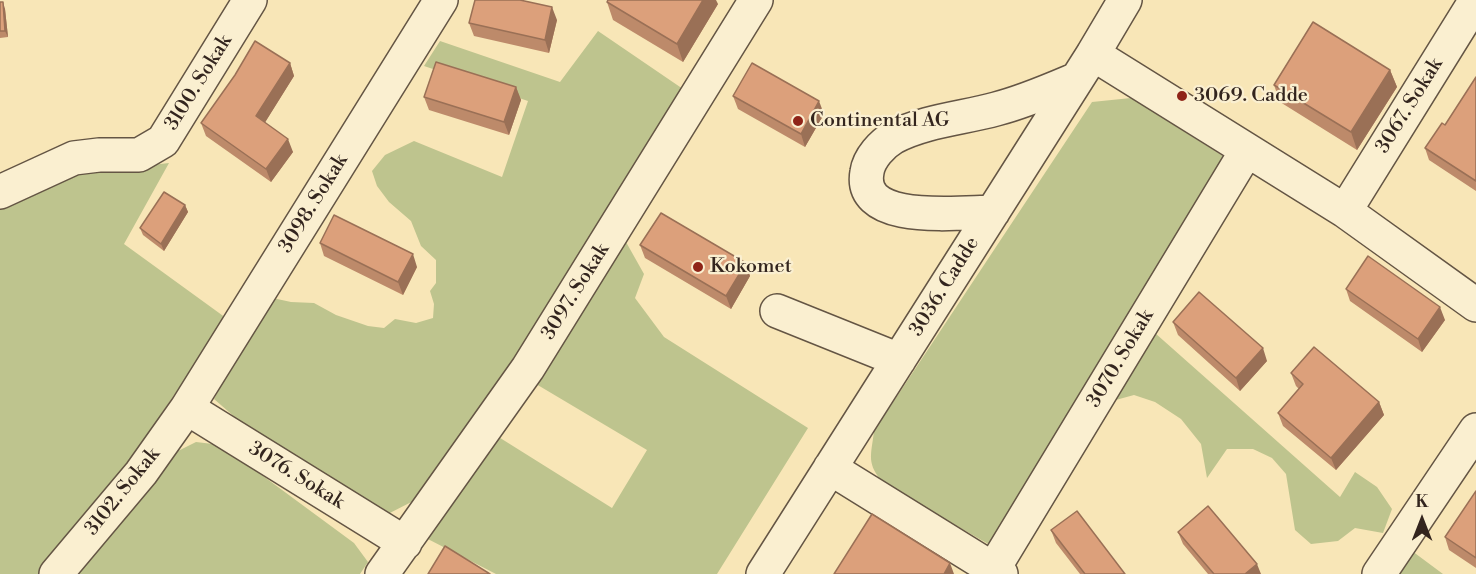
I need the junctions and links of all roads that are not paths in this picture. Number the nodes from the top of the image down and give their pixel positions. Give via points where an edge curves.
1 (250, 0) edge
2 (441, 0) edge
3 (756, 0) edge
4 (1476, 0) edge
5 (1119, 2) edge
6 (1085, 66) junction
7 (1247, 150) junction
8 (0, 192) edge
9 (1345, 211) junction
10 (993, 212) junction
11 (1476, 305) edge
12 (777, 311) dead end
13 (899, 360) junction
14 (187, 408) junction
15 (1476, 430) edge
16 (830, 468) junction
17 (405, 543) junction
18 (998, 571) edge
19 (56, 574) edge
20 (382, 574) edge
21 (763, 574) edge
22 (1379, 574) edge

1 - 8 street, 3100. Sokak via 163,141 139,155 74,158
2 - 14 street, 3098. Sokak
3 - 17 street, 3097. Sokak via 528,368
4 - 9 street, 3067. Sokak
5 - 6 street, 3036. Cadde
6 - 7 street
6 - 10 street, 3036. Cadde
6 - 10 street via 998,109 909,130 891,138 868,165 865,181 871,196 895,210
7 - 9 street
7 - 18 street, 3070. Sokak
9 - 11 street
10 - 13 street, 3036. Cadde
12 - 13 street
13 - 16 street, 3036. Cadde
14 - 17 street, 3076. Sokak
14 - 19 street, 3102. Sokak via 141,473
15 - 22 street
16 - 18 street
16 - 21 street, 3036. Cadde
17 - 20 street, 3097. Sokak

